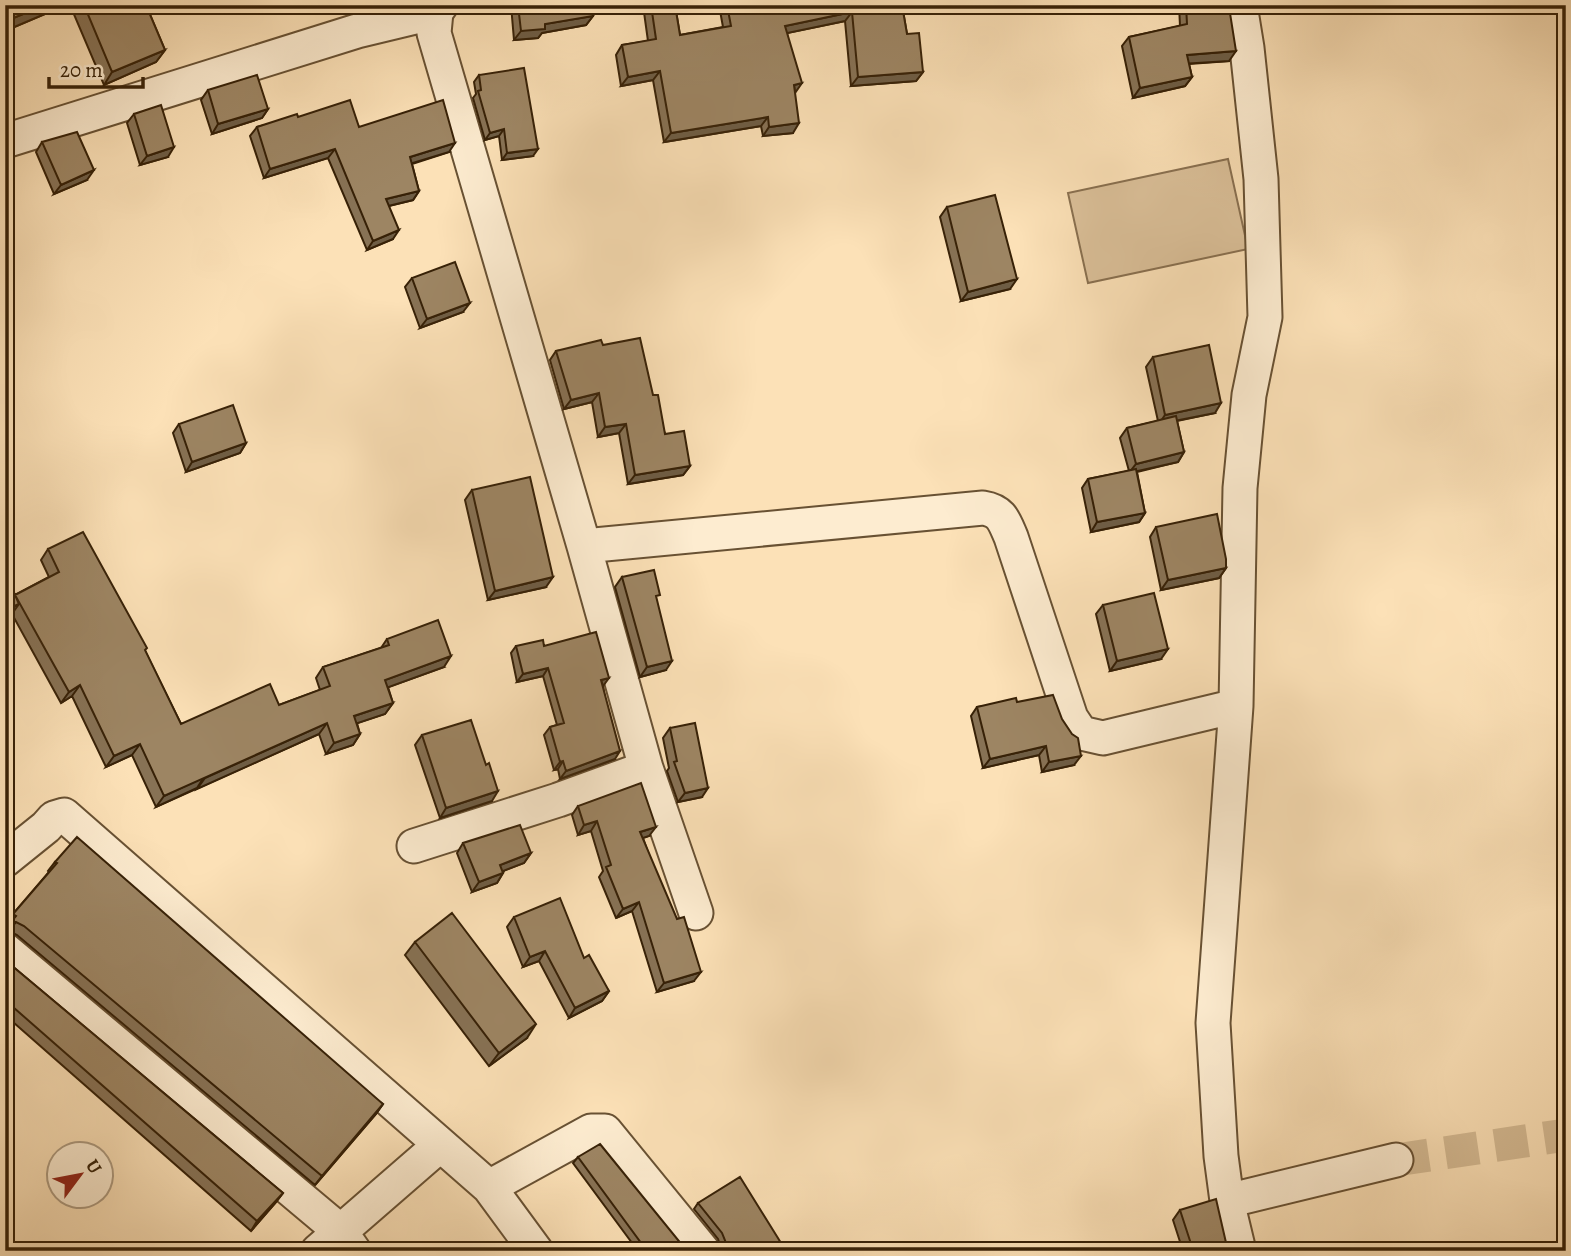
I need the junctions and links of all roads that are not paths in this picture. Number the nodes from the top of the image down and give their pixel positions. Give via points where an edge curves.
1 (1240, 5) edge
2 (438, 8) edge
3 (5, 141) edge
4 (584, 546) junction
5 (1236, 706) junction
6 (646, 768) junction
7 (414, 846) dead end
8 (5, 860) edge
9 (696, 913) dead end
10 (5, 950) edge
11 (440, 1145) junction
12 (1396, 1160) tunnel mouth
13 (489, 1187) junction
14 (1227, 1202) junction
15 (338, 1244) edge
16 (536, 1251) edge
17 (703, 1251) edge
18 (1239, 1251) edge

1 - 5 street via 1261,179 1265,317 1249,395 1240,488
2 - 3 street
2 - 4 street via 434,33
4 - 5 street via 994,510 1012,537 1071,718 1082,733 1103,738
4 - 6 street
5 - 14 street via 1213,1023
6 - 7 street
6 - 9 street
8 - 11 street via 54,818 64,815
10 - 15 street
11 - 13 street
11 - 15 street
12 - 14 street
13 - 16 street
13 - 17 street via 591,1130 605,1131
14 - 18 street

